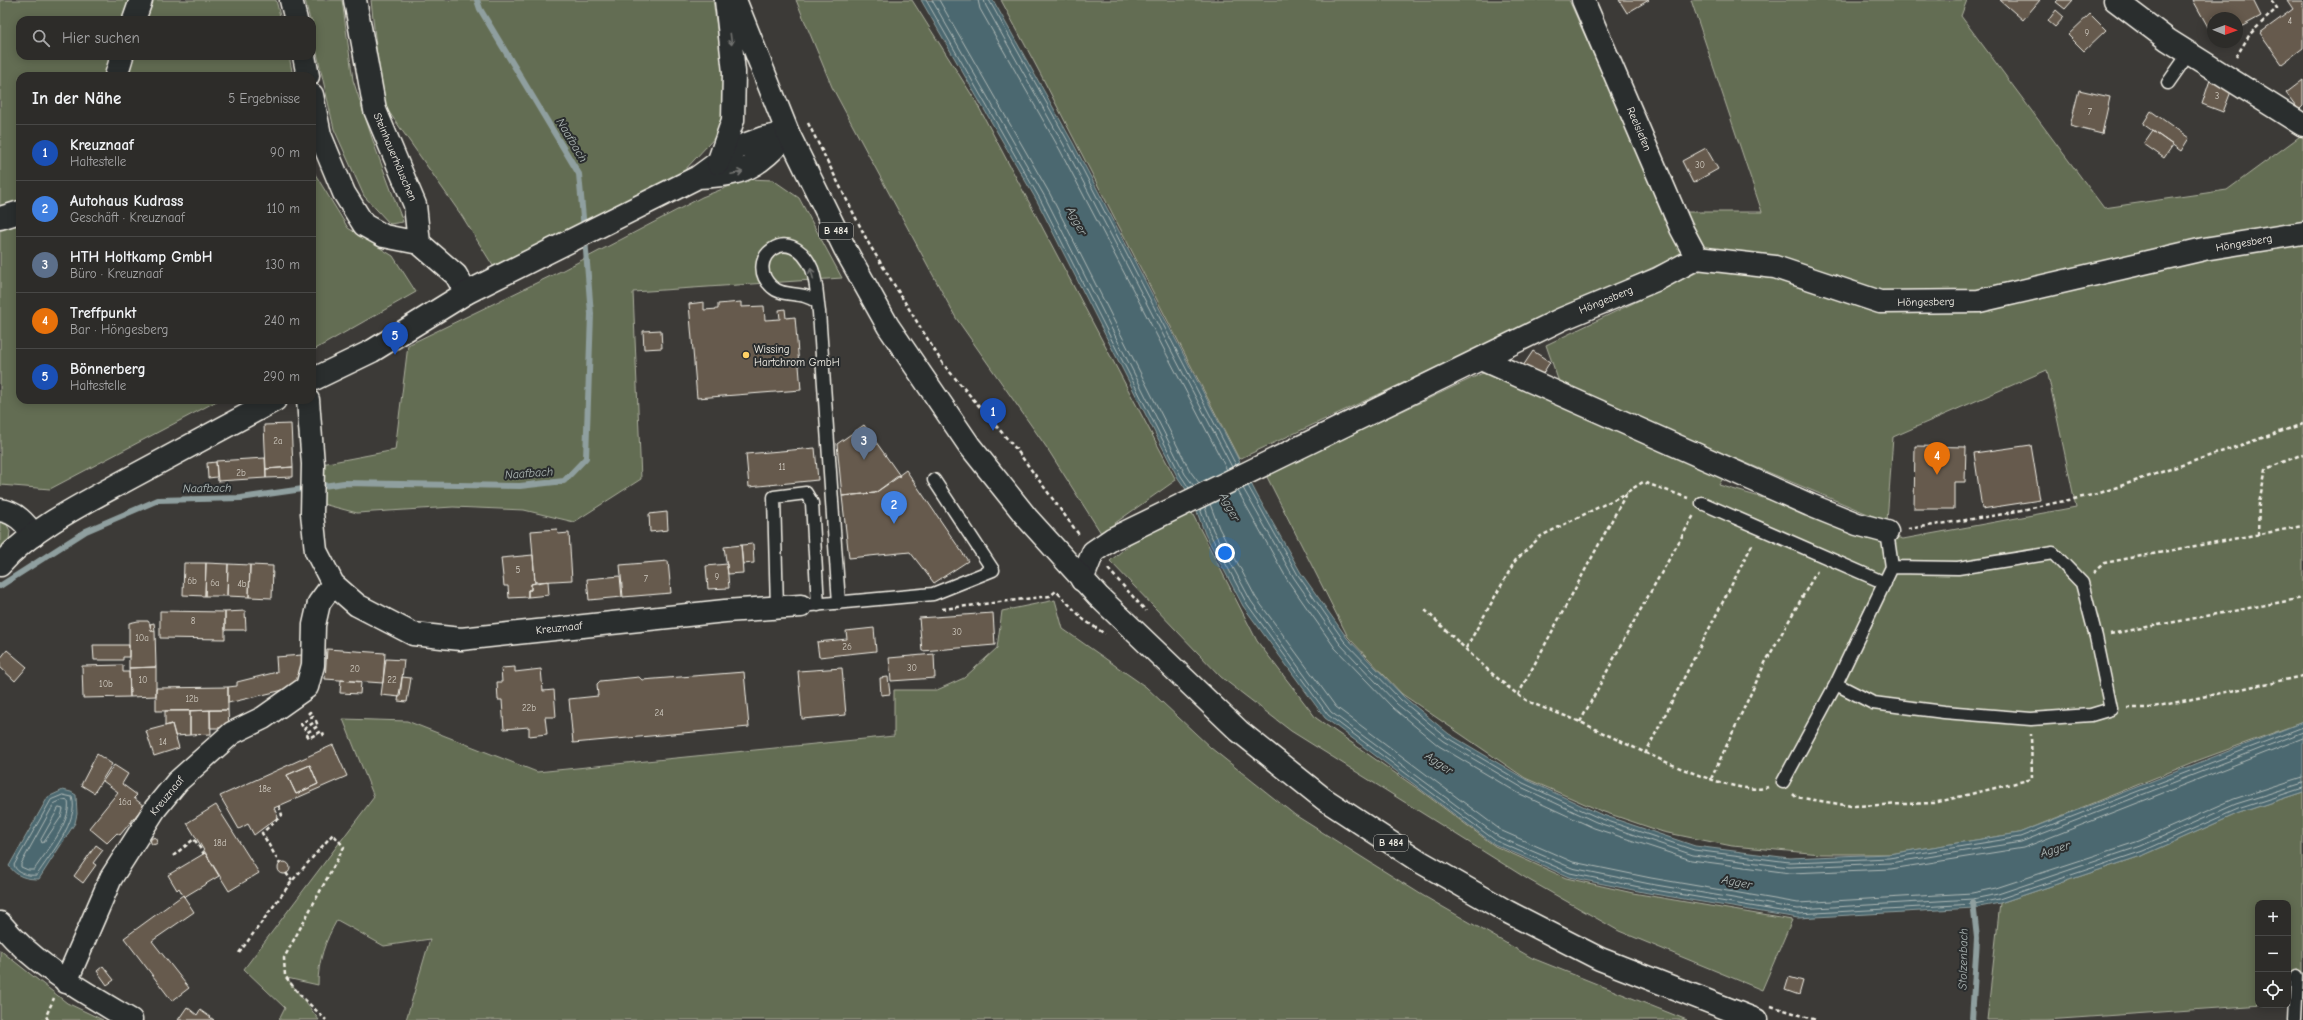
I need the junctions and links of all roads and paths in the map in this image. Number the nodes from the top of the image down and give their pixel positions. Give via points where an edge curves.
1 (141, 0) edge
2 (291, 0) edge
3 (355, 0) edge
4 (726, 0) edge
5 (735, 0) edge
6 (1583, 0) edge
7 (2114, 0) edge
8 (2271, 0) edge
9 (135, 16) edge
10 (295, 16) edge
11 (2189, 53) junction
12 (121, 60) edge
13 (305, 60) edge
14 (117, 72) edge
15 (307, 72) edge
16 (2225, 75) junction
17 (2168, 84) dead end
18 (316, 115) edge
19 (809, 124) dead end
20 (2303, 125) edge
21 (788, 133) junction
22 (718, 163) junction
23 (698, 177) junction
24 (16, 213) edge
25 (0, 218) edge
26 (2303, 233) edge
27 (419, 243) junction
28 (1697, 258) junction
29 (466, 293) junction
30 (818, 307) junction
31 (1481, 359) junction
32 (316, 378) edge
33 (268, 404) edge
34 (308, 404) edge
35 (2303, 424) edge
36 (2303, 454) edge
37 (934, 480) dead end
38 (1627, 492) junction
39 (1702, 503) junction
40 (0, 510) edge
41 (2303, 526) edge
42 (1760, 529) junction
43 (1887, 532) junction
44 (34, 535) junction
45 (2258, 535) junction
46 (1093, 552) junction
47 (1825, 557) junction
48 (0, 566) edge
49 (1892, 567) junction
50 (1082, 580) junction
51 (1884, 583) junction
52 (2082, 583) junction
53 (333, 584) junction
54 (2303, 598) edge
55 (839, 603) junction
56 (810, 606) junction
57 (777, 608) junction
58 (1425, 610) dead end
59 (1151, 616) dead end
60 (554, 629) junction
61 (2096, 637) junction
62 (581, 642) dead end
63 (1466, 648) junction
64 (2303, 676) edge
65 (1836, 684) junction
66 (1518, 696) junction
67 (2111, 709) junction
68 (304, 716) dead end
69 (2031, 719) junction
70 (1580, 722) junction
71 (324, 736) dead end
72 (1645, 754) junction
73 (1711, 779) junction
74 (1783, 782) junction
75 (279, 806) dead end
76 (204, 854) dead end
77 (173, 856) dead end
78 (280, 864) dead end
79 (286, 873) dead end
80 (292, 881) junction
81 (0, 923) edge
82 (239, 953) dead end
83 (2297, 976) dead end
84 (66, 982) junction
85 (1762, 1012) edge
86 (131, 1020) edge
87 (326, 1020) edge
88 (1816, 1020) edge
89 (2295, 1020) edge

1 - 9 street
2 - 10 street
3 - 27 street, Steinhauerhäuschen via 375,110 415,204
4 -> 22 street via 734,72 733,120
5 - 21 street, B 484
6 - 28 street, Reelsiefen via 1680,228
7 - 11 street
8 - 16 path via 2277,8 2250,34
11 - 16 street
11 - 17 lane
12 - 14 street
13 - 15 street
16 - 20 street
18 - 27 street via 320,135 344,193 364,224 384,236
19 - 46 path via 869,244 943,364 1016,449 1056,506
21 - 22 street via 763,138 739,147
23 -> 21 street via 744,171 768,156
21 - 50 street, B 484 via 845,249 888,326 969,446
22 - 23 street
23 - 29 street
24 - 25 street
26 - 28 street, Höngesberg via 2204,249 1979,301 1880,302 1775,267
27 - 29 street via 456,275
28 - 31 street, Höngesberg via 1658,279 1562,319
29 - 32 street via 372,351
30 -> 30 lane via 812,271 806,258 796,248 774,247 766,254 763,265 765,277 771,287 780,293 810,296
30 - 55 lane
31 - 43 street via 1810,505 1857,524
31 - 46 street, Höngesberg via 1130,530
33 - 44 street via 84,503
34 - 53 street, Kreuznaaf via 313,464 312,513 316,551
35 - 43 path via 2097,494 1998,514
36 - 45 path via 2266,469 2259,502
37 - 55 lane via 992,570 933,594
38 - 39 path via 1643,482
38 - 63 path via 1541,536 1515,561
38 - 66 path
39 - 42 lane
39 - 70 path
40 - 44 street via 22,519
41 - 45 path
42 - 47 lane
42 - 72 path
43 - 49 lane
44 - 48 street via 9,554
45 - 52 path via 2104,562
46 - 50 street
46 - 59 path
47 - 51 lane
47 - 73 path via 1765,663
49 - 51 lane
49 - 52 lane via 1958,568 2053,553
50 - 85 street, B 484 via 1239,730 1324,799 1412,857 1508,912 1600,959
51 - 65 lane
52 - 61 lane
53 - 60 street, Kreuznaaf via 357,606 413,634 461,638
53 - 84 street, Kreuznaaf via 320,603 314,625 313,664 307,687 263,718 232,733 177,782 155,809 111,878
54 - 61 path
55 - 56 lane
56 - 57 street, Kreuznaaf
56 - 57 lane via 812,502 806,493 774,497
57 - 60 street, Kreuznaaf
58 - 63 path
60 - 62 street
61 - 67 lane
63 - 66 path
64 - 67 path via 2149,708
65 - 69 lane via 1873,703
65 - 74 lane
66 - 70 path
67 - 69 lane via 2091,715
68 - 71 path via 310,712 313,716 301,724 304,729 316,722 318,726 306,733 309,738 322,731
69 - 74 path via 2032,779 1934,803 1851,806 1796,797
70 - 72 path
72 - 73 path
73 - 74 path via 1758,791
75 - 78 path via 282,815 262,834
76 - 77 path via 194,839
79 - 80 path
80 - 82 path
80 - 87 path via 333,834 344,847 284,958 285,976 299,994
81 - 84 street via 32,955
83 - 89 lane
84 - 86 street
85 - 88 path

